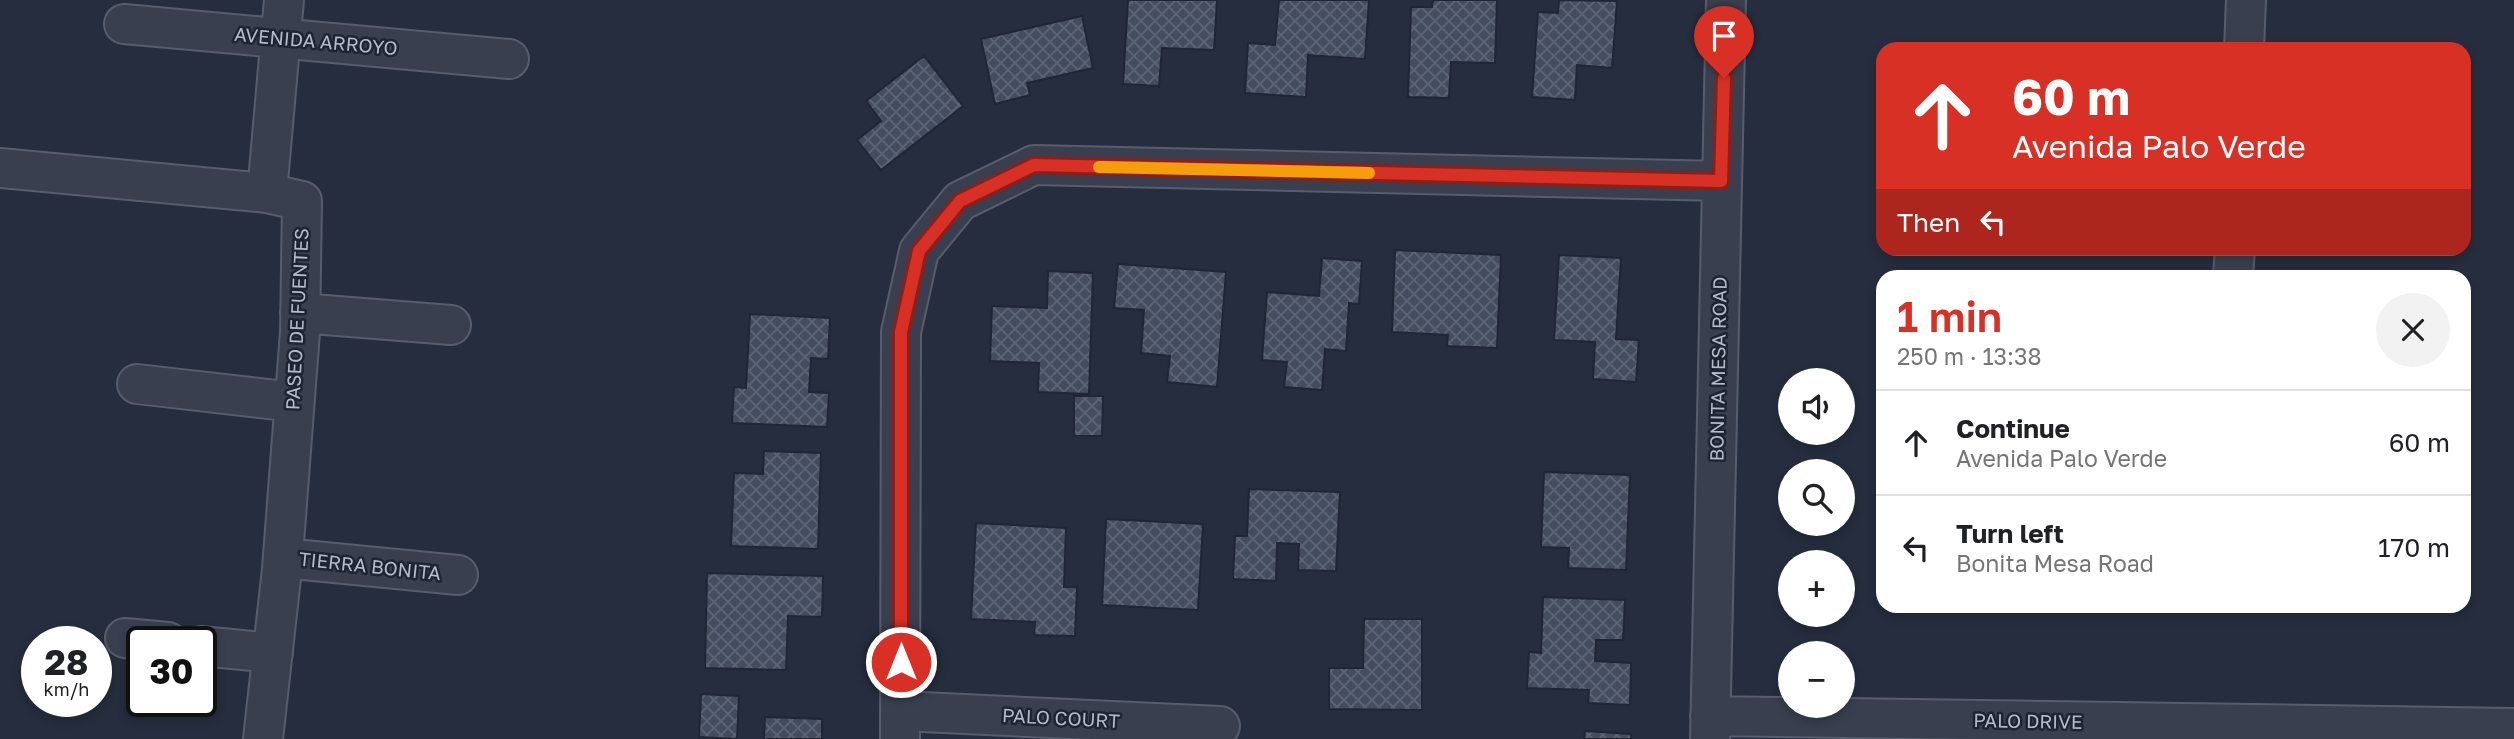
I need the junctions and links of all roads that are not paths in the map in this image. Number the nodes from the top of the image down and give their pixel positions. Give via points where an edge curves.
1 (284, 0) edge
2 (1726, 0) edge
3 (2246, 0) edge
4 (124, 24) dead end
5 (282, 38) junction
6 (2244, 42) edge
7 (509, 59) dead end
8 (0, 168) edge
9 (1721, 181) junction
10 (267, 193) junction
11 (300, 313) junction
12 (451, 325) dead end
13 (137, 384) dead end
14 (294, 402) junction
15 (283, 558) junction
16 (458, 575) dead end
17 (217, 648) edge
18 (272, 653) junction
19 (901, 725) edge
20 (1220, 726) dead end
21 (1710, 728) edge
22 (2514, 728) edge
23 (263, 739) edge

1 - 5 street
2 - 9 street, BONITA MESA ROAD
3 - 6 street
4 - 5 street, AVENIDA ARROYO
5 - 7 street, AVENIDA ARROYO
5 - 10 street
8 - 10 street, PASEO DE FUENTES
9 - 19 street via 1034,165 960,201 919,251 901,332
9 - 21 street, BONITA MESA ROAD
10 - 11 street, PASEO DE FUENTES via 302,201
11 - 12 street
11 - 14 street, PASEO DE FUENTES
13 - 14 street
14 - 15 street, PASEO DE FUENTES
15 - 16 street, TIERRA BONITA
15 - 18 street, PASEO DE FUENTES
17 - 18 street
18 - 23 street, PASEO DE FUENTES
19 - 20 street, PALO COURT
21 - 22 street, PALO DRIVE

